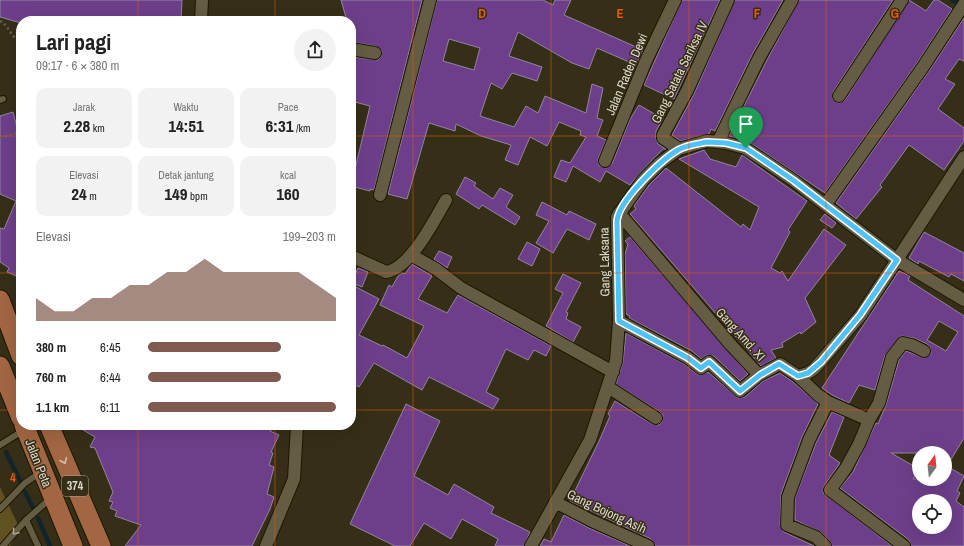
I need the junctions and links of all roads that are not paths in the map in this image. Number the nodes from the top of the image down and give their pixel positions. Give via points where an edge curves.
1 (202, 0) edge
2 (430, 0) edge
3 (675, 0) edge
4 (728, 0) edge
5 (792, 0) edge
6 (902, 0) edge
7 (958, 0) edge
8 (964, 4) edge
9 (201, 16) edge
10 (356, 50) edge
11 (375, 53) dead end
12 (839, 96) dead end
13 (718, 142) junction
14 (679, 149) junction
15 (964, 157) edge
16 (605, 161) dead end
17 (380, 195) dead end
18 (446, 200) dead end
19 (826, 204) junction
20 (619, 213) junction
21 (411, 255) junction
22 (356, 258) edge
23 (897, 260) junction
24 (0, 300) edge
25 (964, 300) edge
26 (619, 321) junction
27 (16, 343) edge
28 (924, 351) dead end
29 (0, 366) edge
30 (613, 372) junction
31 (760, 375) junction
32 (798, 376) junction
33 (608, 387) junction
34 (16, 396) edge
35 (828, 402) junction
36 (656, 418) dead end
37 (869, 420) junction
38 (16, 430) edge
39 (25, 430) edge
40 (51, 430) edge
41 (297, 430) edge
42 (0, 445) edge
43 (42, 471) junction
44 (53, 496) junction
45 (555, 502) junction
46 (0, 510) edge
47 (26, 520) junction
48 (533, 545) edge
49 (3, 546) edge
50 (38, 546) edge
51 (73, 546) edge
52 (101, 546) edge
53 (266, 546) edge
54 (648, 546) edge
55 (825, 546) edge
56 (904, 546) edge

1 - 9 street
2 - 17 street
3 - 16 street, Jalan Raden Dewi via 645,63
4 - 14 street, Gang Satata Sariksa IV via 663,135 663,138
5 - 13 street via 759,58
6 - 12 street
7 - 8 street
8 - 19 street via 923,67
10 - 11 street
13 - 14 street, Gang Laksana
13 - 19 street, Gang Laksana via 746,148
14 - 20 street, Gang Laksana via 660,162 643,180
15 - 23 street
18 - 21 street
19 - 23 street, Gang Laksana
20 - 26 street, Gang Laksana
20 - 31 street, Gang Amd. XI via 731,345
21 - 22 street via 400,267 386,272
21 - 30 street via 436,269 461,288
23 - 25 street, Gang Laksana
23 - 32 street via 860,315 821,362 808,373
24 - 27 main road
26 - 30 street, Gang Laksana
26 - 31 street via 701,368 709,362 740,391
28 - 37 street via 903,343 892,357 879,403
29 - 34 main road, Jalan Peta / 374
30 - 33 street, Gang Laksana
31 - 32 street, Gang Amd. XI via 780,364
32 - 35 street
33 - 36 street
33 - 45 street, Gang Laksana via 590,440
35 - 37 street
35 - 55 street via 809,440 788,498 787,525 816,537
37 - 56 street via 846,468 830,490
38 - 42 lane
39 - 43 main road, Jalan Peta / 374
40 -> 52 main road, Jalan Peta / 374
41 - 53 street via 294,480
43 - 44 main road, Jalan Peta / 374
43 - 46 lane via 25,483
44 - 47 lane
44 - 51 main road, Jalan Peta / 374
45 - 48 street, Gang Laksana
45 - 54 street, Gang Bojong Asih
47 -> 49 lane
47 - 50 lane

